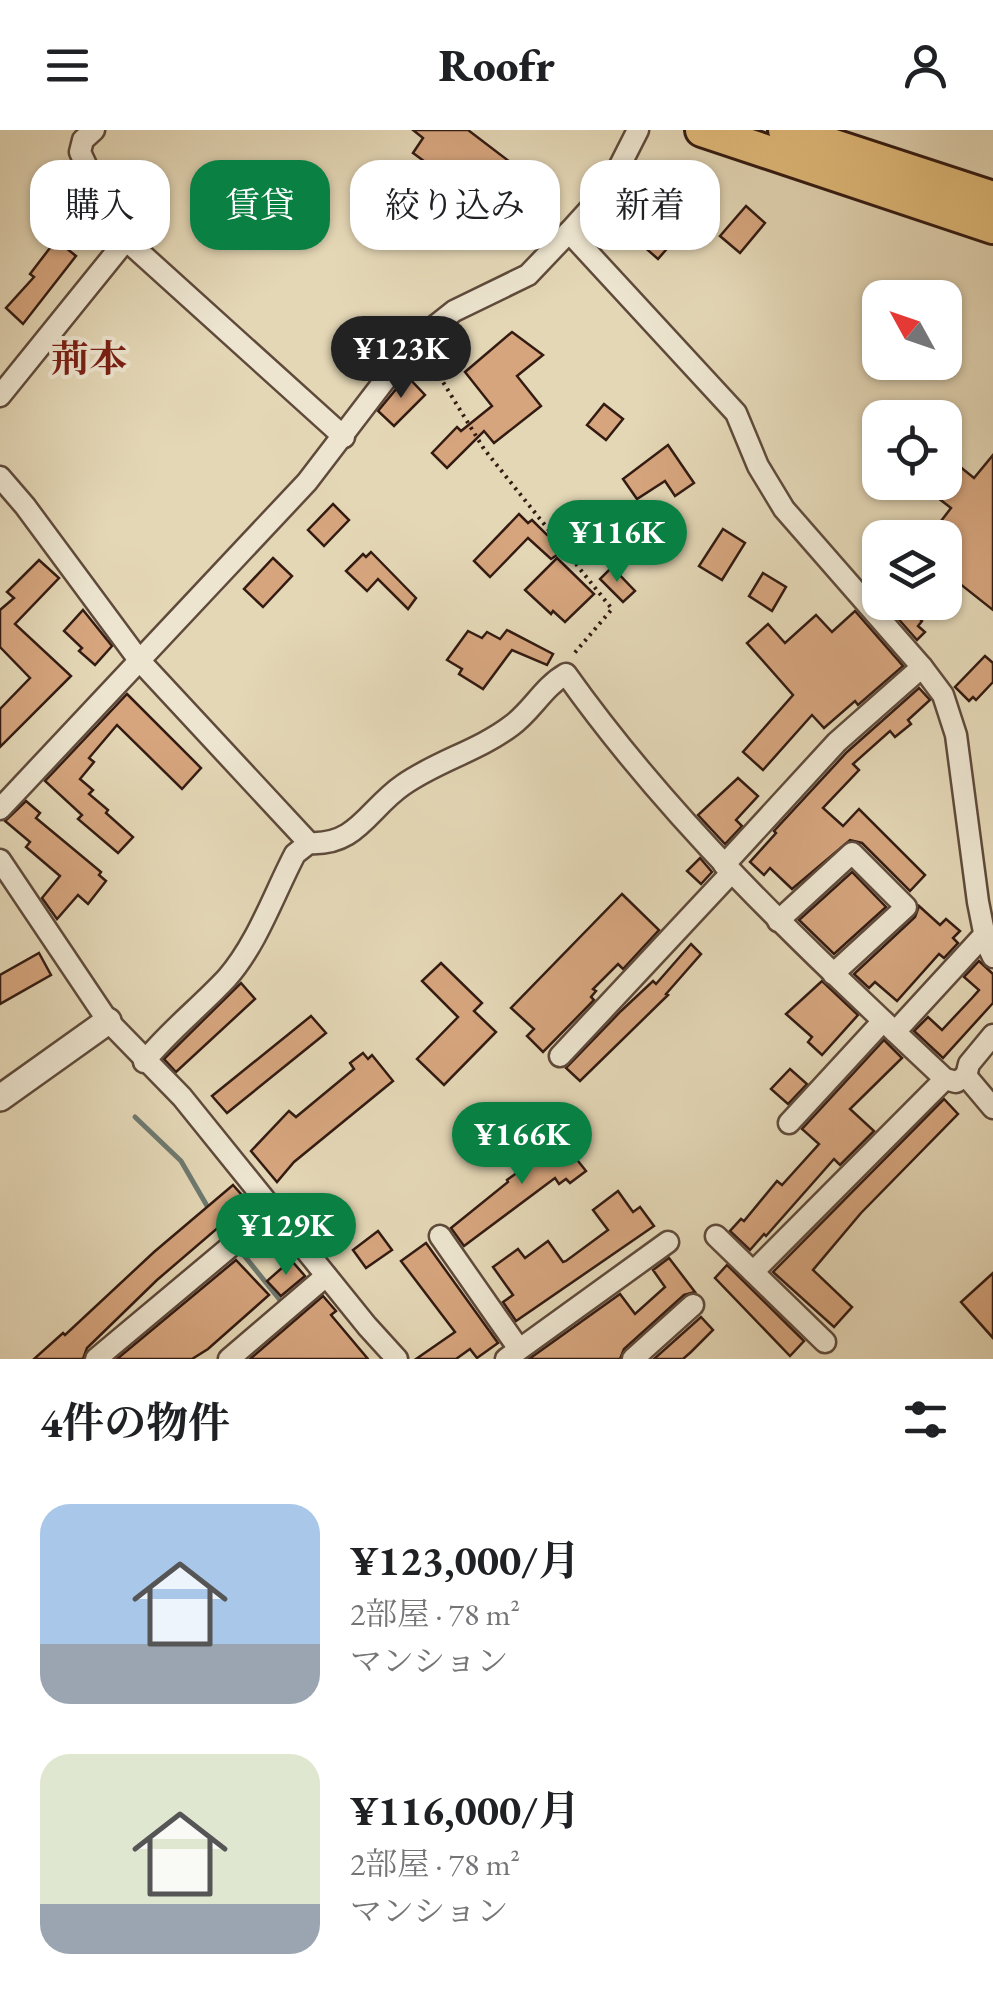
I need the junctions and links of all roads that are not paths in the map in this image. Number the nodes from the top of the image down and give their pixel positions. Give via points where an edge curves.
1 (94, 130) edge
2 (638, 130) edge
3 (702, 130) edge
4 (785, 130) edge
5 (84, 160) edge
6 (993, 198) edge
7 (993, 226) edge
8 (569, 232) junction
9 (118, 250) edge
10 (137, 250) edge
11 (0, 396) edge
12 (344, 437) junction
13 (0, 478) edge
14 (138, 660) junction
15 (922, 667) junction
16 (0, 809) edge
17 (310, 843) junction
18 (0, 860) edge
19 (727, 869) junction
20 (778, 921) junction
21 (984, 934) junction
22 (993, 957) edge
23 (833, 974) junction
24 (108, 1021) junction
25 (889, 1026) junction
26 (993, 1035) edge
27 (560, 1056) dead end
28 (144, 1062) junction
29 (966, 1076) junction
30 (944, 1078) junction
31 (0, 1098) edge
32 (993, 1108) edge
33 (789, 1123) dead end
34 (274, 1210) junction
35 (440, 1236) dead end
36 (716, 1236) dead end
37 (668, 1242) dead end
38 (752, 1272) junction
39 (326, 1276) junction
40 (693, 1305) dead end
41 (826, 1342) dead end
42 (512, 1354) edge
43 (96, 1359) edge
44 (229, 1359) edge
45 (397, 1359) edge
46 (633, 1359) edge

1 - 5 street via 83,140
2 - 8 street via 608,189
3 - 7 main road
4 - 6 main road
8 - 12 street via 528,275 430,330
8 - 15 street via 736,414 784,510
9 - 11 street
10 - 12 street
12 - 14 street
13 - 14 street
14 - 16 street
14 - 17 street
15 - 19 street via 837,742
15 - 21 street via 943,695 956,735
17 - 19 street via 330,844 350,834 399,787 515,724 566,674
17 - 28 street via 295,854 228,976
18 - 24 street
19 - 20 street
19 - 27 street
20 - 23 street
20 - 23 street via 852,853 906,906
21 - 22 street
21 - 25 street
23 - 25 street
24 - 28 street
24 - 31 street
25 - 30 street
25 - 33 street
26 - 29 street
28 - 34 street
29 - 30 street via 956,1082
29 - 32 street
30 - 38 street
34 - 39 street
34 - 43 street
35 - 42 street
36 - 38 street
37 - 42 street
38 - 41 street
39 - 44 street
39 - 45 street
40 - 46 street

